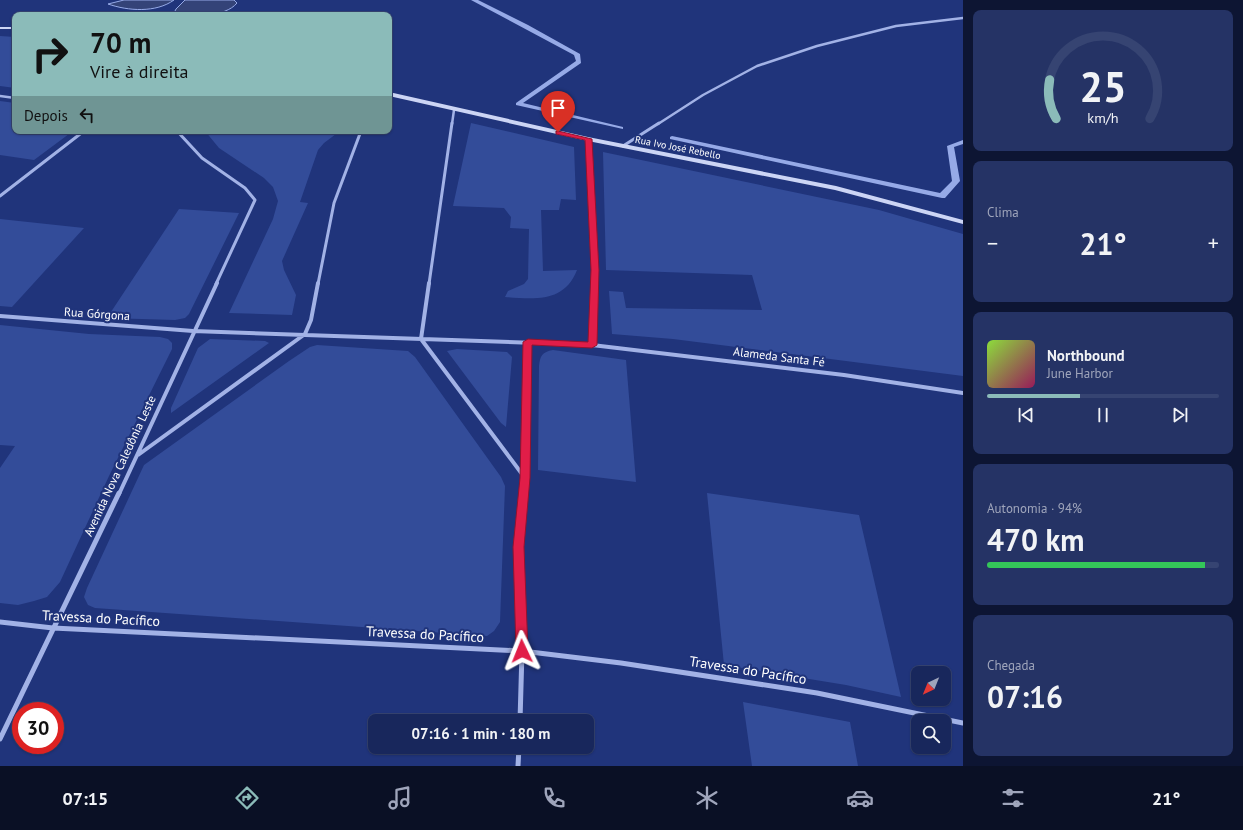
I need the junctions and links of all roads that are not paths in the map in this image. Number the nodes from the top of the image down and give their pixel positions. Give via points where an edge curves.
1 (963, 18) edge
2 (0, 28) edge
3 (12, 28) edge
4 (392, 95) edge
5 (0, 96) edge
6 (12, 98) edge
7 (454, 110) junction
8 (80, 134) edge
9 (180, 134) edge
10 (360, 134) edge
11 (588, 139) junction
12 (623, 146) junction
13 (0, 196) edge
14 (963, 222) edge
15 (0, 316) edge
16 (194, 331) junction
17 (305, 334) junction
18 (421, 339) junction
19 (528, 342) junction
20 (592, 345) junction
21 (963, 393) edge
22 (137, 456) junction
23 (525, 478) junction
24 (0, 622) edge
25 (53, 628) junction
26 (522, 651) junction
27 (520, 714) edge
28 (963, 724) edge
29 (0, 739) edge
30 (519, 754) edge
31 (518, 766) edge

1 - 12 street via 896,26 818,46 757,66 703,94
2 - 3 street
4 - 7 street, Rua Ivo José Rebello
5 - 6 street
7 - 11 street, Rua Ivo José Rebello
7 - 18 street
8 - 13 street
9 - 16 street, Avenida Nova Caledônia Leste via 202,158 245,188 255,200
10 - 17 street via 334,203 312,320
11 - 12 street, Rua Ivo José Rebello
11 - 20 street via 595,270
12 - 14 street, Rua Ivo José Rebello via 836,188
15 - 16 street, Rua Górgona
16 - 17 street, Rua Górgona
16 - 22 street, Avenida Nova Caledônia Leste
17 - 18 street, Rua Górgona
17 - 22 street
18 - 19 street, Alameda Santa Fé
18 - 23 street
19 - 20 street, Alameda Santa Fé
19 - 23 street
20 - 21 street, Alameda Santa Fé via 844,375
22 - 25 street, Avenida Nova Caledônia Leste
23 - 26 street via 519,547
24 - 25 street, Travessa do Pacífico
25 - 26 street, Travessa do Pacífico
25 - 29 street, Avenida Nova Caledônia Leste
26 - 27 street
26 - 28 street, Travessa do Pacífico via 621,663 817,693
30 - 31 street

